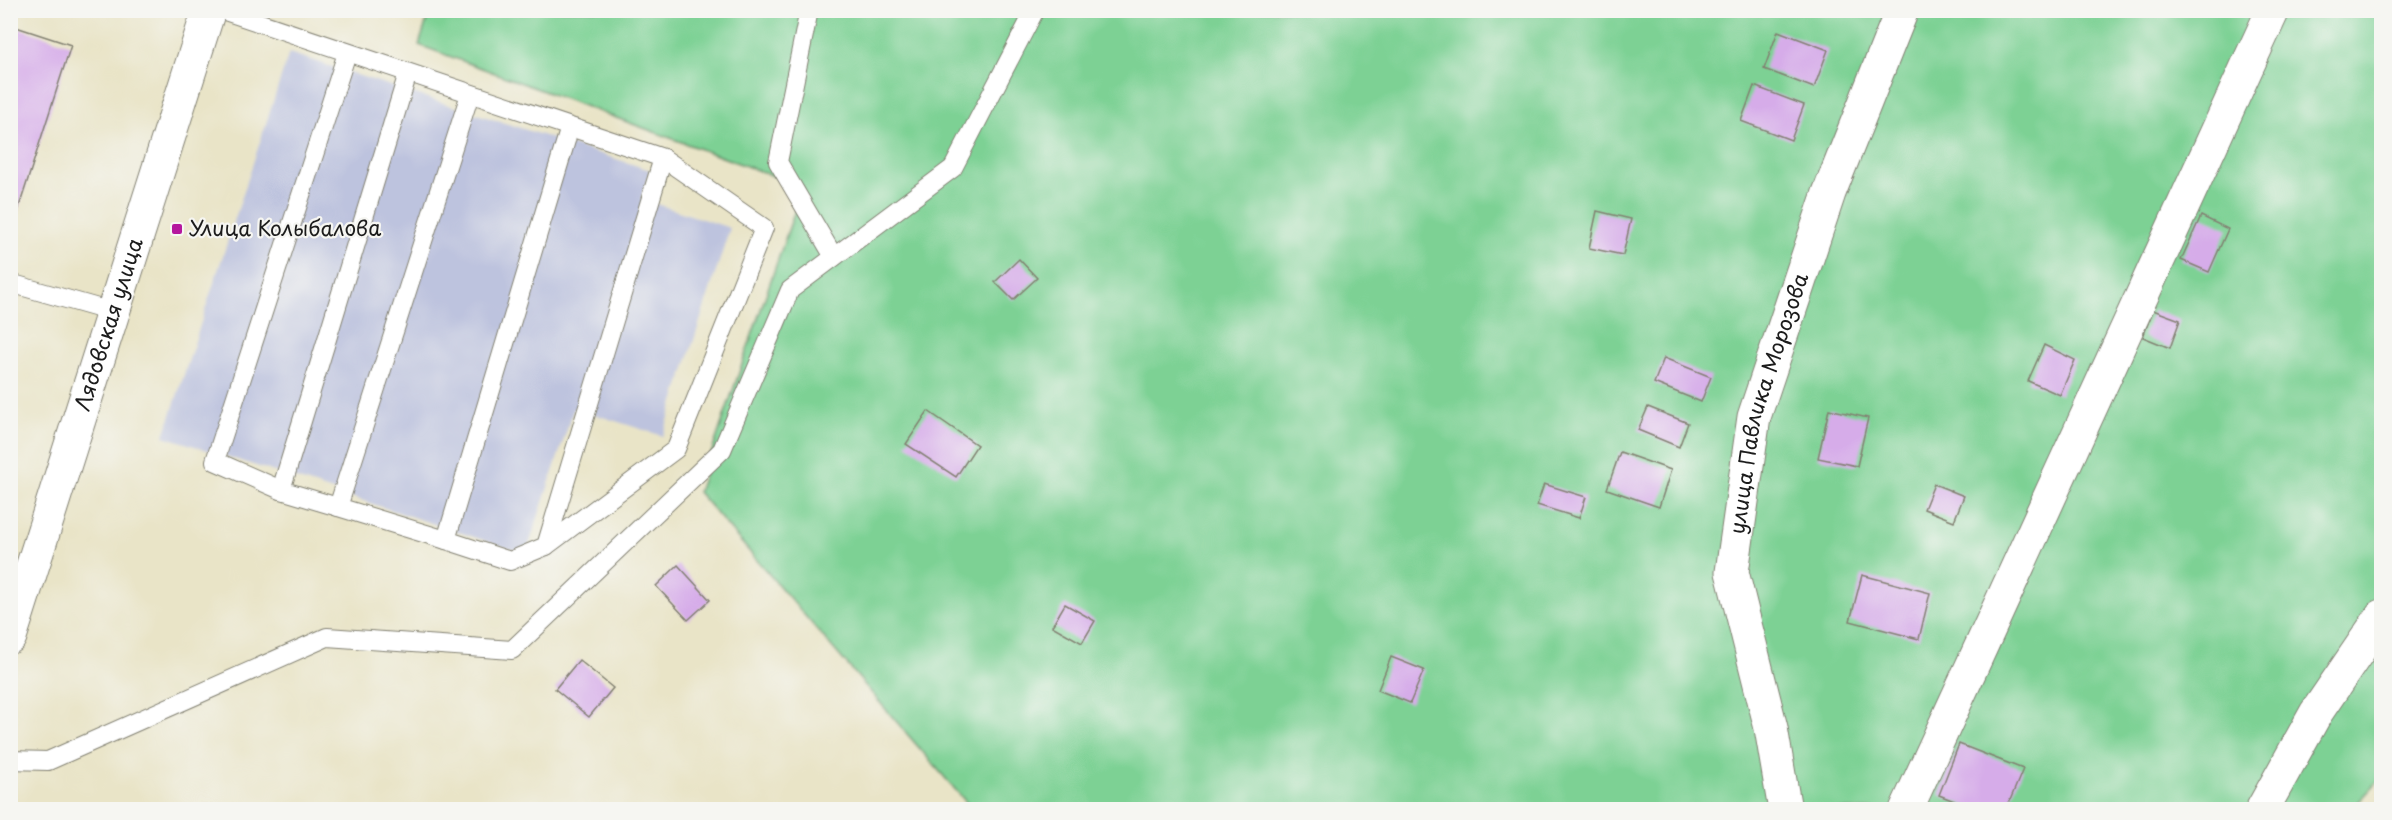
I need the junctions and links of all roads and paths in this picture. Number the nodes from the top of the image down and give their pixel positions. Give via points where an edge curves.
1 (209, 10) edge
2 (222, 10) edge
3 (809, 10) edge
4 (1035, 10) edge
5 (1902, 10) edge
6 (2273, 10) edge
7 (347, 52) junction
8 (408, 73) junction
9 (470, 94) junction
10 (570, 127) junction
11 (663, 158) junction
12 (834, 257) junction
13 (10, 283) edge
14 (112, 312) junction
15 (281, 490) junction
16 (338, 507) junction
17 (446, 540) junction
18 (546, 546) junction
19 (2382, 616) edge
20 (10, 637) edge
21 (10, 760) edge
22 (1785, 810) edge
23 (1906, 810) edge
24 (2262, 810) edge

1 - 14 street, Лядовская улица
2 - 7 lane
3 - 12 lane via 778,162
4 - 12 lane via 953,168
5 - 22 street, улица Павлика Морозова via 1829,193 1752,428 1732,572 1771,728
6 - 23 street
7 - 8 lane
7 - 15 lane via 215,461
8 - 9 lane
8 - 15 lane
9 - 10 lane
9 - 16 lane
10 - 11 lane
10 - 17 lane
11 - 18 lane
11 - 18 lane via 765,228 676,449
12 - 21 lane via 790,290 722,450 512,650 327,637 48,761
13 - 14 lane
14 - 20 street, Лядовская улица
15 - 16 lane
16 - 17 lane
17 - 18 lane via 510,561
19 - 24 street via 2316,713

